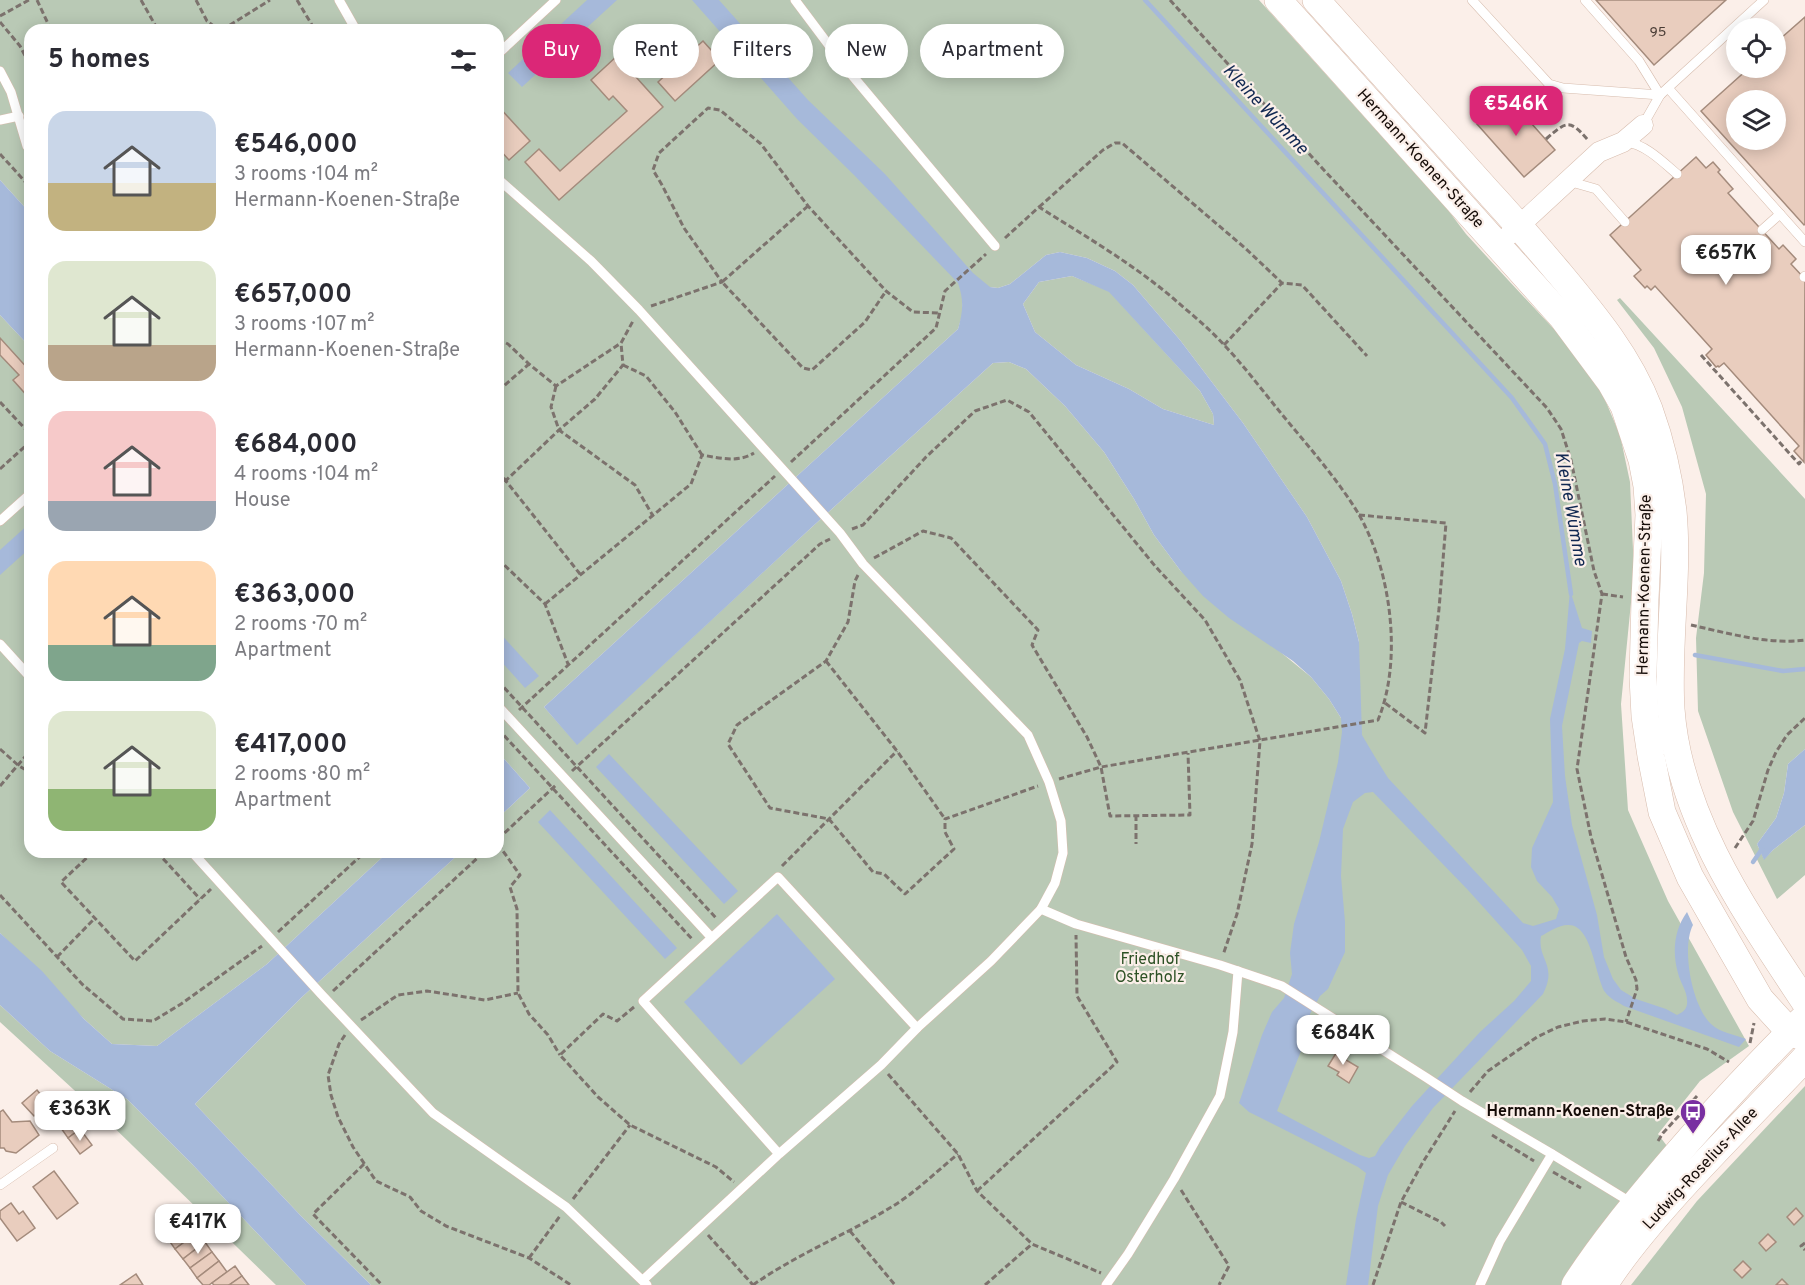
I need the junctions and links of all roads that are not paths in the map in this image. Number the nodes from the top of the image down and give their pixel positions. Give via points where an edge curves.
1 (339, 0) edge
2 (556, 0) edge
3 (795, 0) edge
4 (1278, 0) edge
5 (1316, 0) edge
6 (1472, 0) edge
7 (1585, 0) edge
8 (1764, 0) edge
9 (353, 24) edge
10 (504, 48) edge
11 (0, 71) edge
12 (1664, 92) junction
13 (19, 116) junction
14 (0, 120) edge
15 (1643, 125) joint
16 (24, 135) edge
17 (1623, 142) junction
18 (1677, 174) dead end
19 (1568, 181) junction
20 (504, 184) edge
21 (1780, 214) junction
22 (1625, 222) dead end
23 (1518, 225) junction
24 (1762, 231) dead end
25 (1805, 242) edge
26 (995, 246) road end
27 (1499, 246) junction
28 (24, 499) edge
29 (0, 521) edge
30 (0, 644) edge
31 (24, 670) edge
32 (504, 713) edge
33 (198, 858) edge
34 (1041, 909) junction
35 (711, 938) junction
36 (1238, 971) junction
37 (1805, 1002) edge
38 (917, 1029) junction
39 (1800, 1029) edge
40 (1805, 1058) edge
41 (53, 1148) dead end
42 (779, 1154) junction
43 (1552, 1154) junction
44 (0, 1185) edge
45 (1634, 1204) junction
46 (1109, 1281) edge
47 (645, 1283) edge
48 (1480, 1285) edge
49 (1575, 1285) edge
50 (1604, 1285) edge

1 - 9 lane
2 - 10 lane
3 - 26 lane via 846,68
4 - 27 main road, Hermann-Koenen-Straße
5 - 23 main road, Hermann-Koenen-Straße
6 - 12 lane via 1549,84 1563,88
7 - 12 lane
8 - 12 lane
11 - 13 lane
12 - 15 lane
12 - 21 lane
13 - 14 lane
13 - 16 lane
15 - 17 street
17 - 18 lane via 1635,143
17 - 19 street via 1599,152
19 - 22 lane via 1596,189
19 - 23 street
20 - 34 lane via 591,261 639,310 840,533 863,564 1028,735 1061,821 1063,853 1055,883
21 - 24 lane
21 - 25 lane
23 - 27 street
23 - 37 main road, Hermann-Koenen-Straße via 1598,319 1636,380 1649,410 1668,476 1673,513 1672,711 1690,800 1721,866
27 - 39 main road, Hermann-Koenen-Straße via 1562,317 1624,406 1647,486 1645,716 1665,818 1690,877 1760,999
28 - 29 lane
30 - 31 lane
32 - 35 lane
33 - 47 lane via 433,1113 566,1207
34 - 36 lane via 1076,924
34 - 38 lane via 991,962
35 - 38 lane via 778,877
35 - 42 lane via 643,1000
36 - 43 lane via 1282,986
36 - 46 lane via 1233,1032 1220,1096 1174,1179
38 - 42 lane
39 - 45 main road, Ludwig-Roselius-Allee via 1763,1058
40 - 50 main road, Ludwig-Roselius-Allee via 1655,1217
41 - 44 lane
42 - 47 lane
43 - 45 lane
43 - 48 lane via 1500,1241
45 - 49 main road, Ludwig-Roselius-Allee

